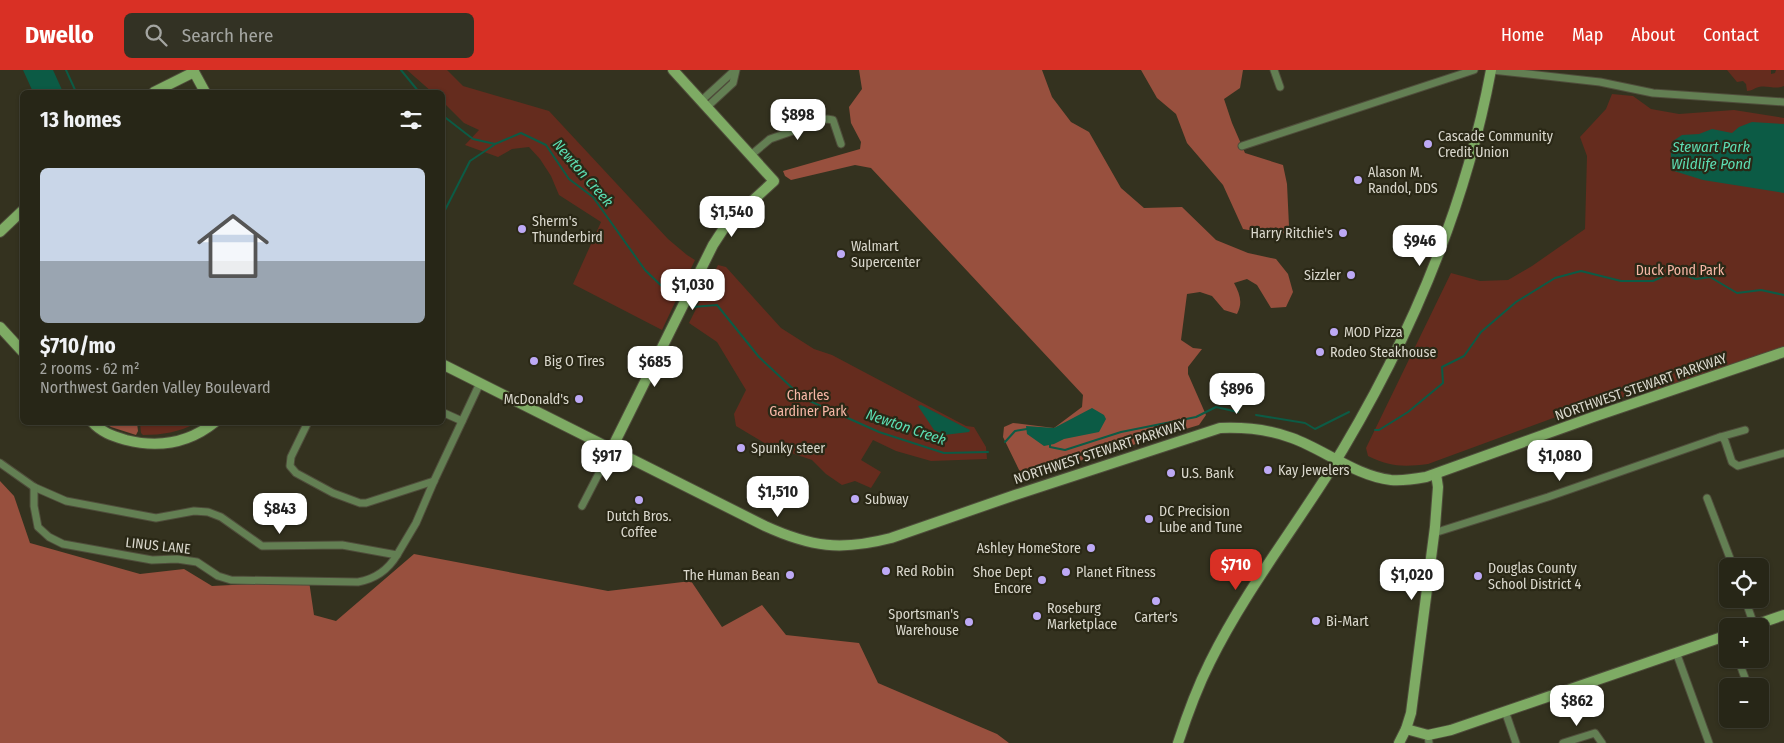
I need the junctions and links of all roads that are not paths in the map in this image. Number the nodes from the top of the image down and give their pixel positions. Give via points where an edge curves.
1 (673, 70) edge
2 (736, 70) edge
3 (1274, 70) edge
4 (1474, 70) edge
5 (1492, 70) edge
6 (194, 71) edge
7 (1280, 87) dead end
8 (158, 90) edge
9 (204, 90) edge
10 (1784, 102) edge
11 (704, 104) junction
12 (841, 144) dead end
13 (1242, 146) dead end
14 (750, 155) junction
15 (20, 213) edge
16 (0, 232) edge
17 (0, 328) edge
18 (20, 349) edge
19 (1784, 352) edge
20 (445, 366) edge
21 (480, 383) junction
22 (445, 413) edge
23 (462, 420) junction
24 (96, 425) edge
25 (210, 425) edge
26 (307, 425) edge
27 (1744, 430) dead end
28 (1720, 437) junction
29 (612, 448) junction
30 (1784, 453) edge
31 (1336, 458) junction
32 (0, 463) edge
33 (1436, 474) junction
34 (434, 481) junction
35 (34, 487) junction
36 (1707, 498) dead end
37 (582, 506) dead end
38 (1434, 533) junction
39 (397, 555) junction
40 (1730, 558) edge
41 (1784, 615) edge
42 (1769, 620) edge
43 (1719, 637) edge
44 (1676, 652) junction
45 (1504, 711) junction
46 (1406, 729) junction
47 (1429, 739) edge
48 (1178, 743) edge
49 (1399, 743) edge
50 (1516, 743) edge
51 (1563, 743) edge
52 (1602, 743) edge
53 (1709, 743) edge

1 - 11 main road
2 - 11 street via 733,83
3 - 7 street
4 - 13 street
5 - 10 street via 1600,82 1654,93
5 - 31 main road via 1469,160 1426,287 1400,343
6 - 8 main road
6 - 9 main road
11 - 14 main road
12 - 14 street via 833,120 827,118 770,139
14 - 29 main road via 774,181 726,225 713,244
15 - 16 main road
17 - 18 main road
19 - 33 main road, NORTHWEST STEWART PARKWAY
20 - 21 main road, NORTHWEST STEWART PARKWAY
21 - 23 street
21 - 29 main road, NORTHWEST STEWART PARKWAY
22 - 23 street
23 - 34 street
24 - 25 main road via 110,435 143,444 183,440
26 - 34 street via 290,466 296,474 332,493 366,503
27 - 28 street
28 - 30 street via 1725,441 1732,462 1738,466
28 - 38 street
29 - 31 main road, NORTHWEST STEWART PARKWAY via 774,530 807,542 833,546 874,543 891,538 1220,428 1274,432
29 - 37 street
31 - 33 main road, NORTHWEST STEWART PARKWAY via 1366,474 1392,480
31 - 48 main road via 1227,631 1198,687
32 - 35 street
33 - 38 main road
34 - 39 street
35 - 39 street via 66,501 141,516 161,518 194,511 208,512 221,517 262,546 342,545
35 - 39 street, LINUS LANE via 38,527 63,544 152,560 197,562 218,576 231,580 358,582 381,573
36 - 40 street
38 - 46 main road via 1411,713
41 - 42 main road
43 - 44 main road
44 - 45 main road
44 - 53 street
45 - 47 main road
45 - 50 street
46 - 47 main road
46 - 49 main road
51 - 52 street via 1595,733

